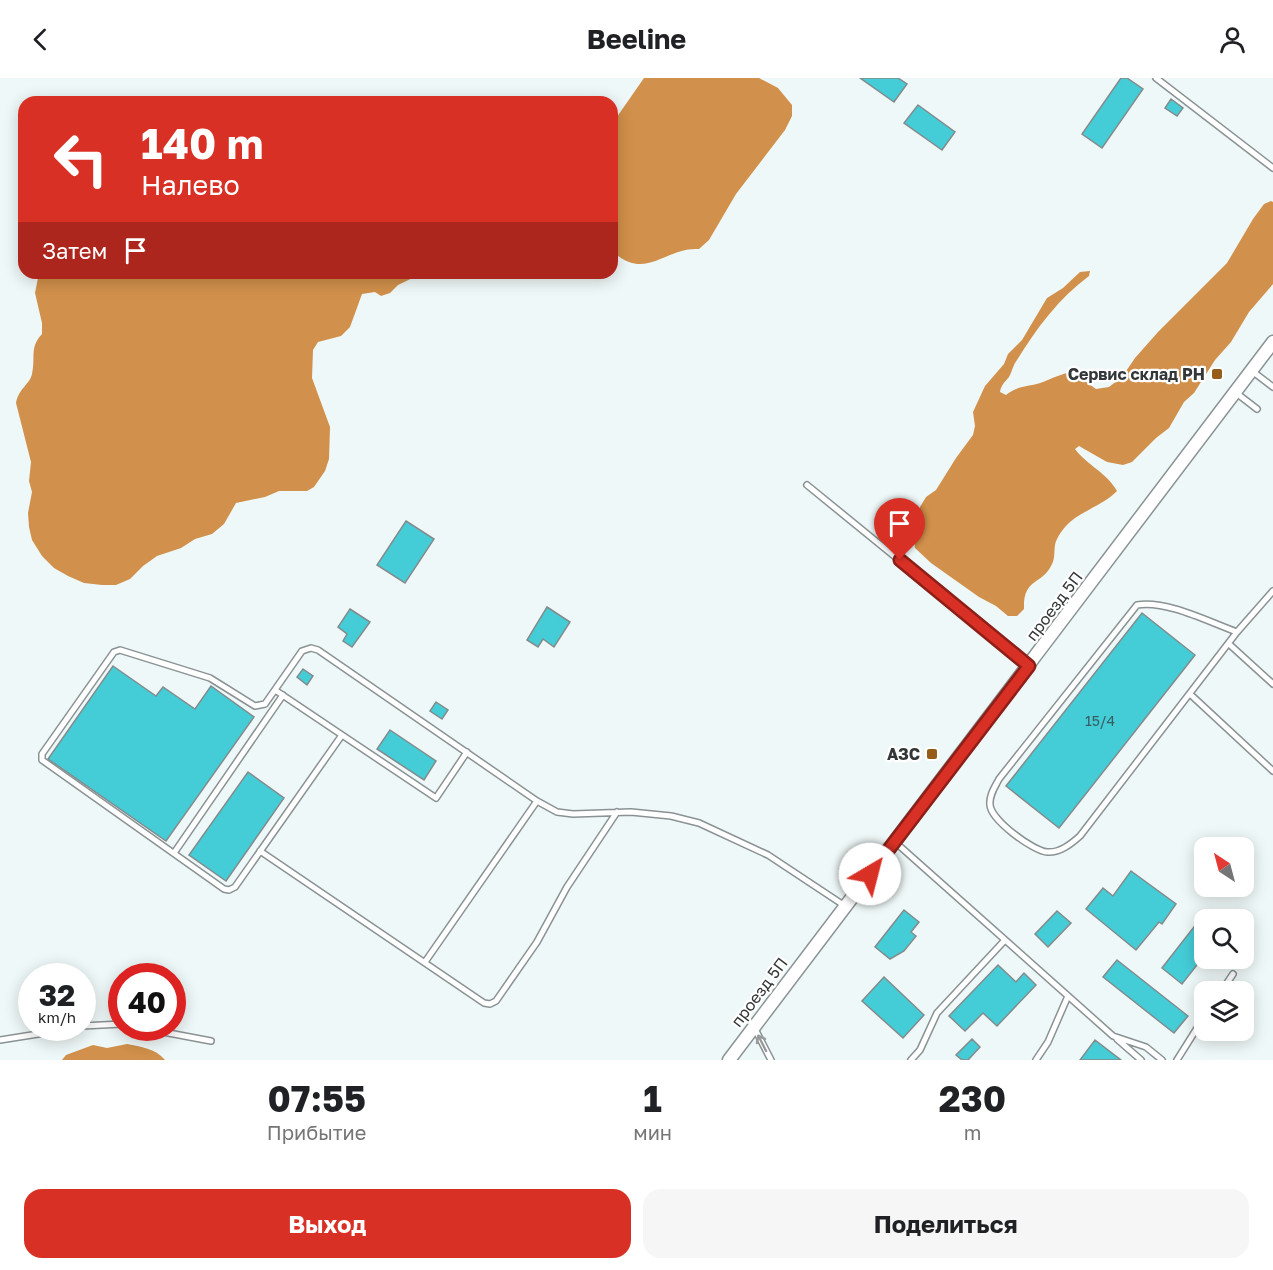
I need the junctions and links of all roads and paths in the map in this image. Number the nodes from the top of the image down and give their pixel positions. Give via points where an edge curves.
1 (1156, 78) edge
2 (1273, 168) edge
3 (1273, 342) edge
4 (1252, 370) junction
5 (1273, 387) edge
6 (1236, 392) junction
7 (1257, 409) dead end
8 (807, 485) dead end
9 (1273, 591) edge
10 (1237, 632) junction
11 (1229, 644) junction
12 (1029, 666) junction
13 (1273, 684) edge
14 (275, 690) junction
15 (1190, 694) junction
16 (283, 695) junction
17 (342, 735) junction
18 (466, 752) junction
19 (1273, 771) edge
20 (537, 801) junction
21 (617, 812) junction
22 (895, 842) junction
23 (260, 851) junction
24 (174, 853) junction
25 (846, 907) junction
26 (1005, 940) junction
27 (425, 962) junction
28 (1233, 974) dead end
29 (1228, 981) edge
30 (1068, 996) junction
31 (754, 1027) junction
32 (1194, 1033) edge
33 (186, 1036) edge
34 (1113, 1036) junction
35 (18, 1037) edge
36 (0, 1040) edge
37 (211, 1041) dead end
38 (729, 1060) edge
39 (771, 1060) edge
40 (911, 1060) edge
41 (1036, 1060) edge
42 (1141, 1060) edge
43 (1162, 1060) edge
44 (1177, 1060) edge

1 - 2 lane
3 - 4 street, проезд 5П
4 - 5 lane
4 - 6 street, проезд 5П
6 - 7 lane
6 - 12 street, проезд 5П
8 - 12 lane
9 - 10 lane
10 - 11 lane
10 - 15 lane via 1170,608 1149,603 1137,605 999,779 990,808 1000,822 1035,850 1048,853 1065,848 1080,836
11 - 13 lane
11 - 15 lane
12 - 22 street, проезд 5П
14 - 16 lane
14 - 18 lane via 302,651 318,650
14 - 24 lane via 265,704 255,706 210,678 120,650 114,652 42,754 46,764
15 - 19 lane
16 - 17 lane
16 - 24 lane
17 - 18 lane via 436,798
17 - 23 lane
18 - 20 lane
20 - 21 lane via 558,812
20 - 27 lane
21 - 25 lane via 671,816 699,823 768,855
21 - 27 lane via 496,1001 484,1003
22 - 25 street, проезд 5П
22 - 26 lane
23 - 24 lane via 230,890
23 - 27 lane
25 - 31 street, проезд 5П
26 - 30 lane
26 - 40 lane via 937,1013 920,1050
28 - 29 lane
30 - 34 lane
30 - 41 lane
31 - 38 street, проезд 5П
39 -> 31 lane
32 - 44 lane
33 - 37 lane
34 - 42 lane
34 - 43 lane via 1146,1047
35 - 36 lane

